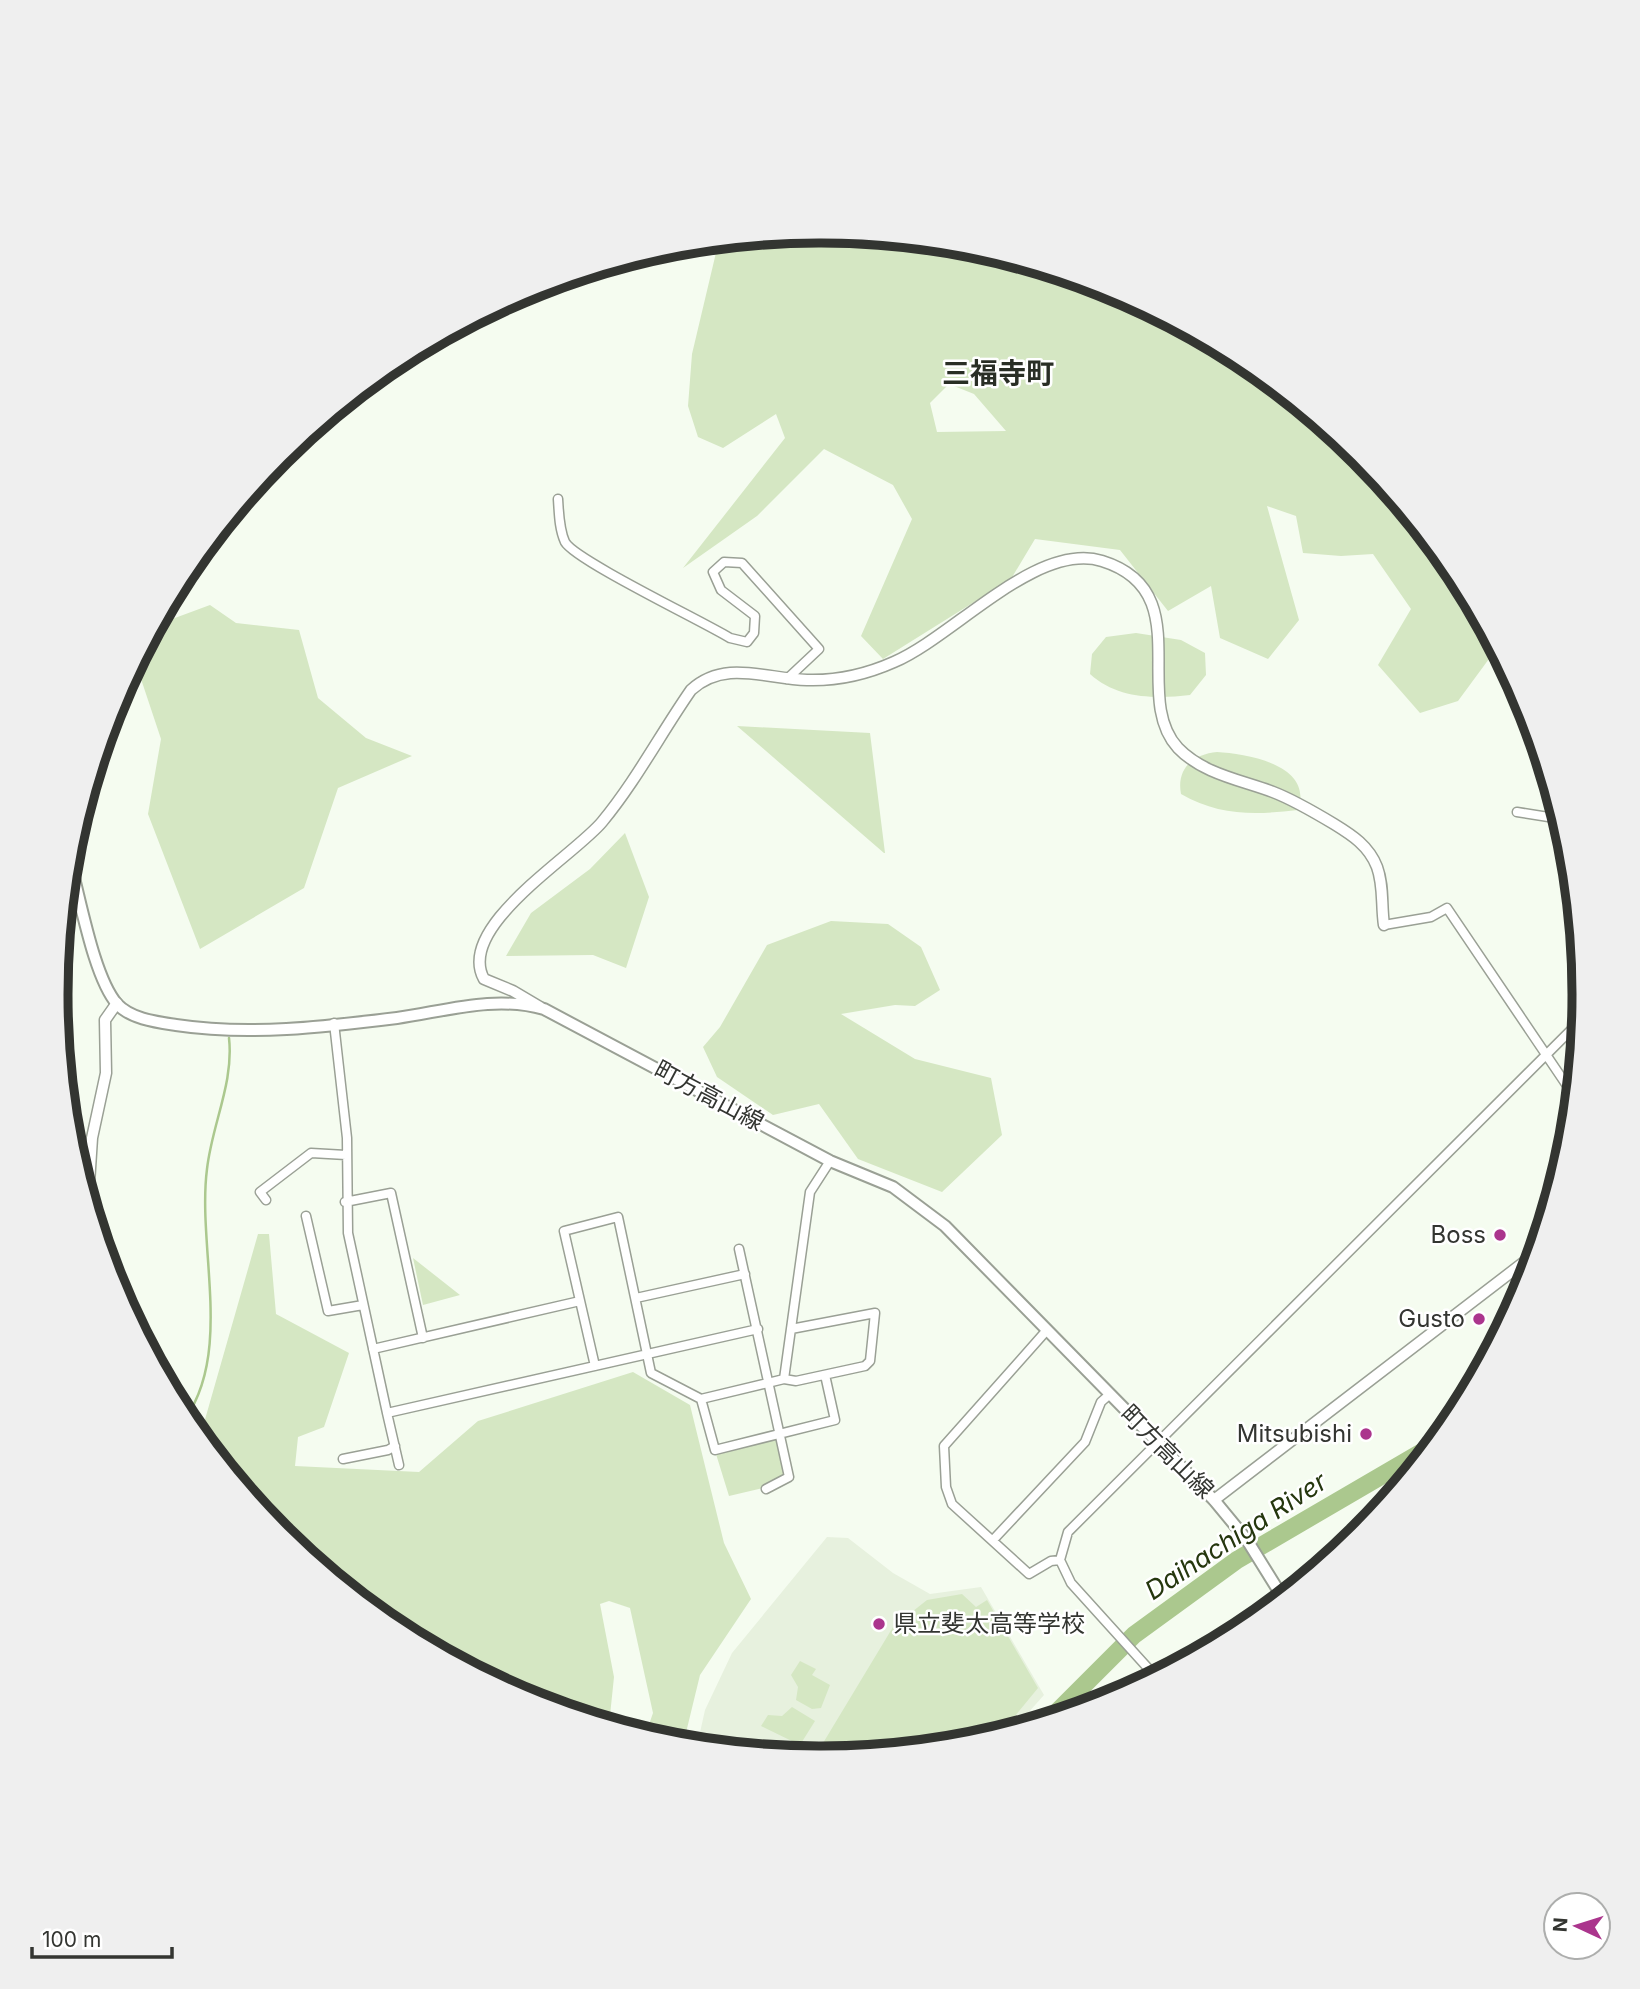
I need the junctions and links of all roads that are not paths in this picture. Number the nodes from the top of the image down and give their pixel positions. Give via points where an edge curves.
1 (558, 499) dead end
2 (787, 679) junction
3 (1517, 812) dead end
4 (1550, 817) edge
5 (77, 886) edge
6 (1384, 925) joint
7 (117, 1003) junction
8 (544, 1009) junction
9 (334, 1023) junction
10 (1571, 1030) edge
11 (1547, 1053) junction
12 (1566, 1083) edge
13 (346, 1154) junction
14 (830, 1161) junction
15 (90, 1171) edge
16 (266, 1200) dead end
17 (345, 1202) junction
18 (306, 1216) dead end
19 (739, 1249) dead end
20 (1521, 1265) edge
21 (745, 1274) junction
22 (636, 1298) junction
23 (580, 1301) junction
24 (363, 1305) junction
25 (758, 1329) junction
26 (791, 1329) junction
27 (1047, 1330) junction
28 (423, 1338) junction
29 (373, 1349) junction
30 (649, 1353) junction
31 (595, 1366) junction
32 (825, 1375) junction
33 (784, 1379) junction
34 (769, 1384) junction
35 (1110, 1394) junction
36 (701, 1399) junction
37 (387, 1413) junction
38 (780, 1433) junction
39 (1156, 1441) junction
40 (395, 1446) junction
41 (343, 1459) dead end
42 (399, 1465) dead end
43 (766, 1489) dead end
44 (1214, 1500) junction
45 (993, 1540) junction
46 (1060, 1560) junction
47 (1279, 1591) edge
48 (1150, 1670) edge

1 - 2 street via 566,544 590,562 730,638 747,642 754,633 755,615 720,590 713,572 724,562 741,563 819,649
2 - 6 street via 826,680 871,671 927,644 1043,568 1075,559 1110,564 1133,579 1151,603 1161,648 1163,721 1175,744 1204,768 1289,799 1360,841 1380,877
2 - 8 street via 731,672 699,682 600,824 508,906 486,942 480,974
3 - 4 street
5 - 7 main road via 103,981
6 - 11 street via 1431,917 1447,908
7 - 9 main road, 町方高山線 via 151,1021 228,1032
7 - 15 street via 106,1020 106,1073
8 - 9 main road, 町方高山線 via 499,1002
8 - 14 main road, 町方高山線
9 - 13 street
10 - 11 street
11 - 12 street
11 - 39 street
13 - 16 street via 311,1153 260,1192
13 - 17 street
14 - 26 street via 810,1192
14 - 27 main road, 町方高山線 via 913,1199
17 - 24 street
17 - 28 street via 390,1193
18 - 24 street via 328,1311
19 - 21 street
20 - 44 street
21 - 22 street
21 - 25 street
22 - 23 street via 618,1217 564,1231
22 - 30 street
23 - 28 street
23 - 31 street
24 - 29 street
25 - 30 street
25 - 34 street
26 - 32 street via 875,1313 870,1362
26 - 33 street
27 - 35 main road, 町方高山線
27 - 45 street via 944,1446 946,1487 952,1504
28 - 29 street
29 - 37 street
30 - 31 street
30 - 36 street via 651,1373
31 - 37 street
32 - 33 street
32 - 38 street via 835,1419
33 - 34 street
34 - 36 street
34 - 38 street
35 - 39 main road, 町方高山線
35 - 45 street via 1101,1402 1085,1442
36 - 38 street via 715,1450
37 - 40 street
38 - 43 street via 789,1477
39 - 44 main road, 町方高山線
39 - 46 street via 1072,1526
40 - 41 street
40 - 42 street
44 - 47 main road, 町方高山線 via 1239,1529
45 - 46 street via 1030,1574
46 - 48 street via 1079,1595

